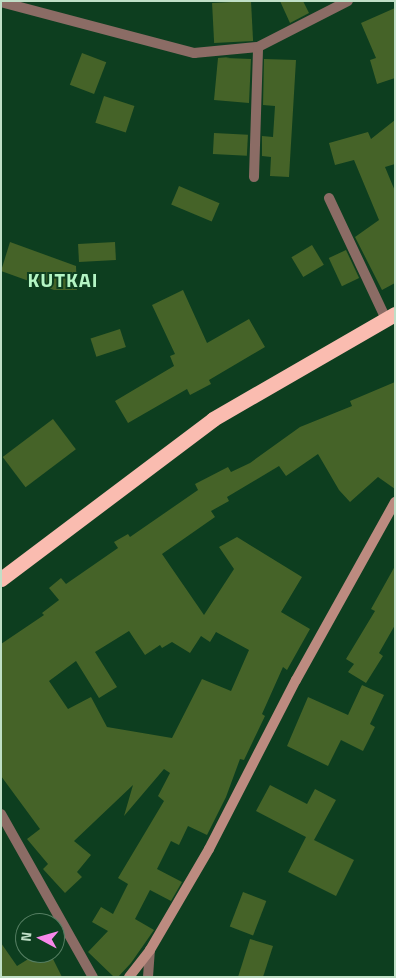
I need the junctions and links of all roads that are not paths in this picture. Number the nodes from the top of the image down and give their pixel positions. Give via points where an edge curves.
1 (348, 1) edge
2 (1, 2) edge
3 (258, 47) junction
4 (254, 176) dead end
5 (329, 198) dead end
6 (391, 316) edge
7 (395, 502) edge
8 (4, 572) edge
9 (1, 814) edge
10 (150, 950) junction
11 (93, 977) edge
12 (129, 977) edge
13 (148, 977) edge

1 - 3 street
2 - 3 street via 194,53
3 - 4 street
5 - 6 street
6 - 8 highway via 213,419
7 - 10 street via 296,680 209,849
9 - 11 street
10 - 12 street
10 - 13 street

